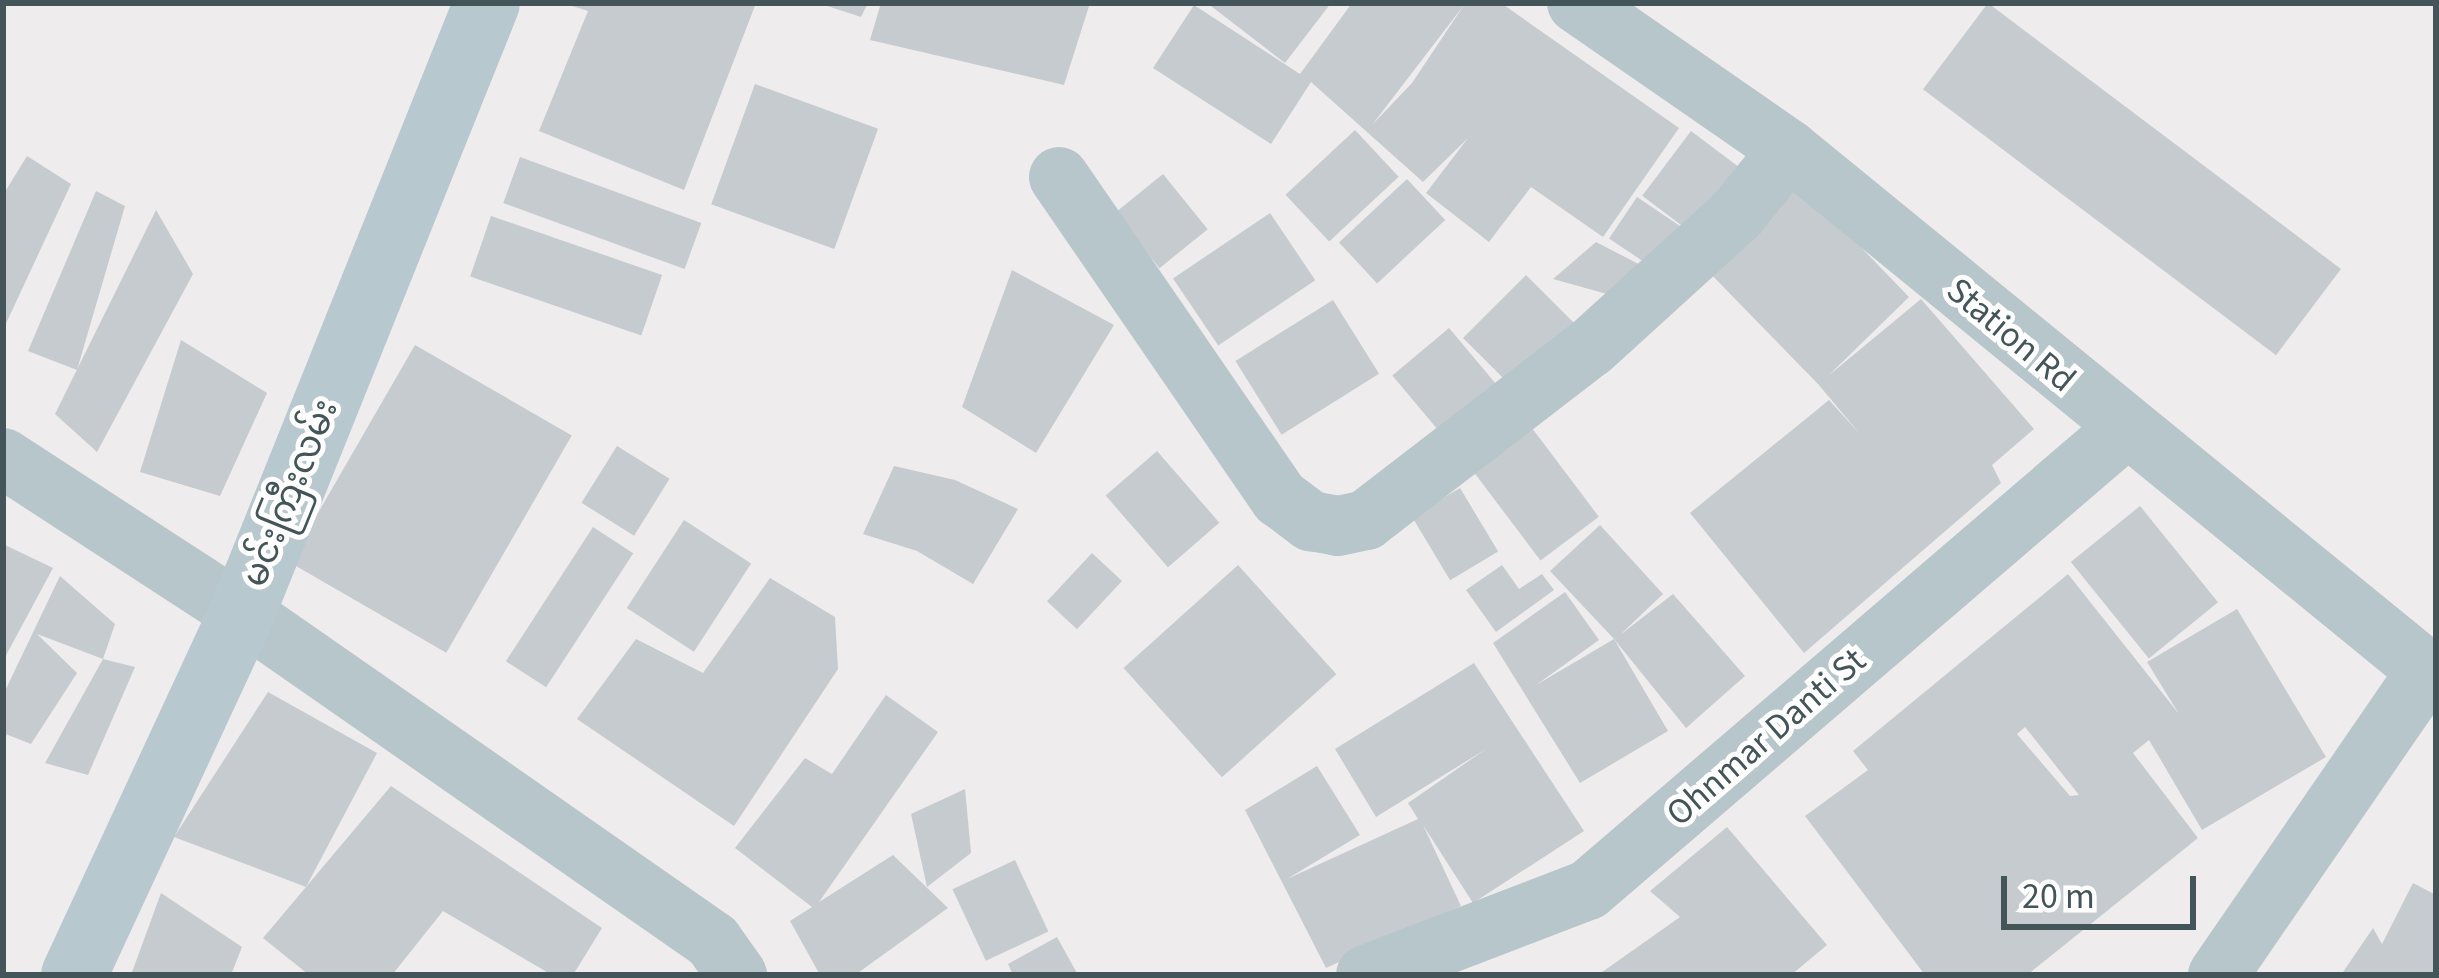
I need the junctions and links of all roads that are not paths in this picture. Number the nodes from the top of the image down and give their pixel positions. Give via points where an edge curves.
1 (487, 3) edge
2 (1577, 3) edge
3 (1789, 150) junction
4 (1059, 177) dead end
5 (2124, 430) junction
6 (3, 458) edge
7 (242, 613) junction
8 (2430, 676) edge
9 (74, 975) edge
10 (737, 975) edge
11 (1366, 975) edge
12 (2218, 975) edge

1 - 7 main road, မင်းကြီးလမ်း
2 - 3 street, Station Rd
3 - 4 street via 1737,214 1591,347 1366,520 1338,526 1311,520 1280,498
3 - 5 street, Station Rd
5 - 8 street, Station Rd
5 - 11 street, Ohnmar Danti St via 1588,890
6 - 7 street
7 - 9 main road, မင်းကြီးလမ်း
7 - 10 street via 713,941
8 - 12 street

